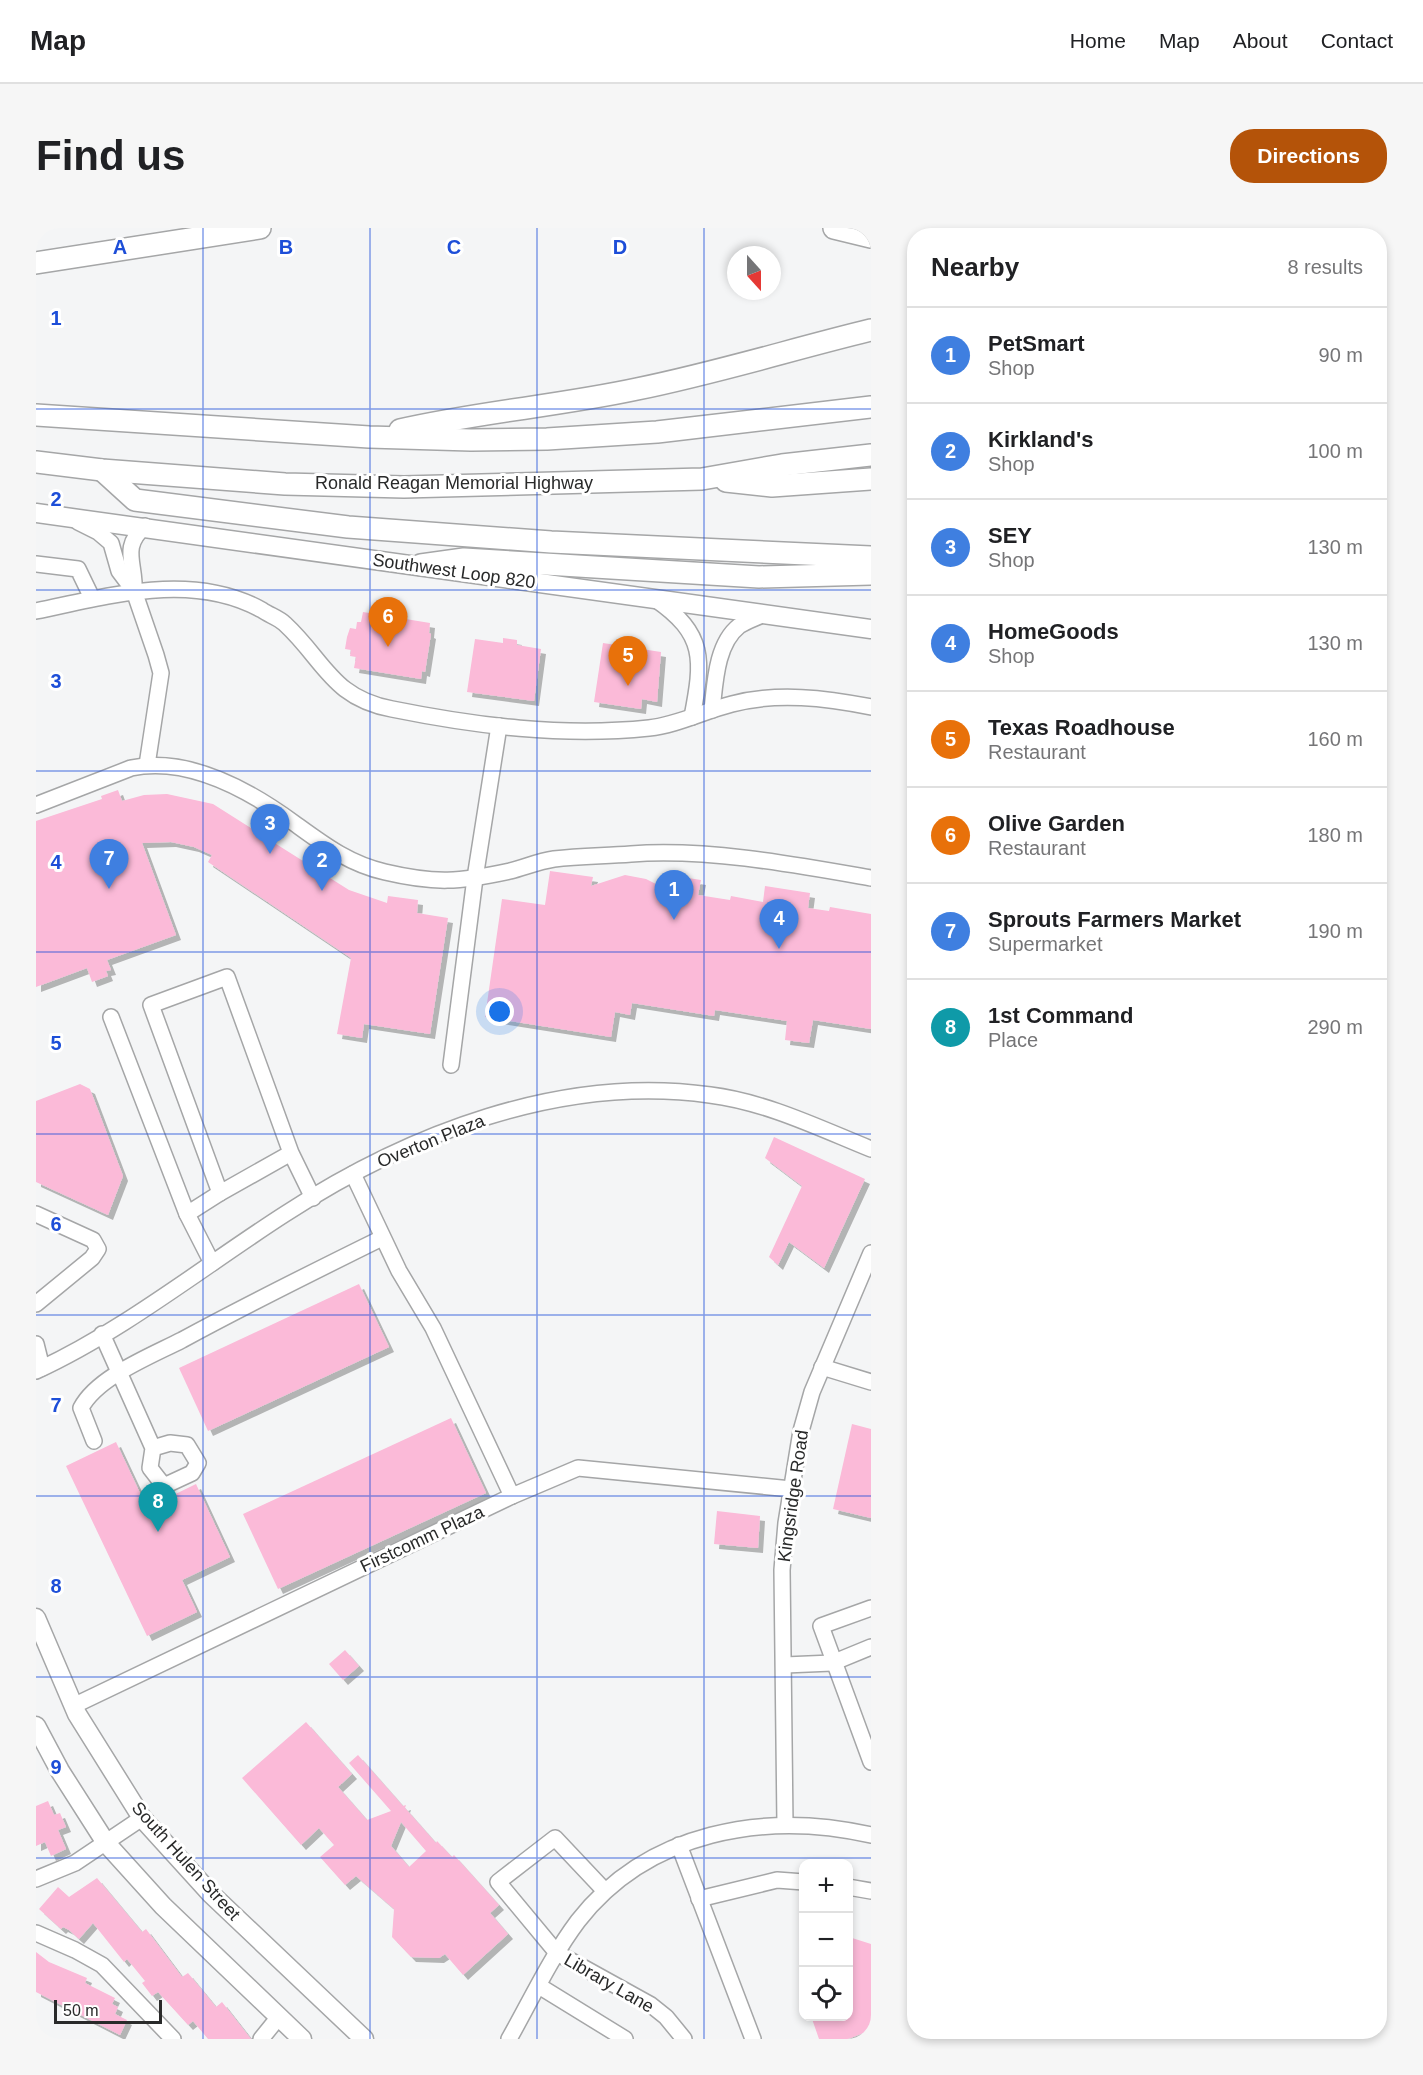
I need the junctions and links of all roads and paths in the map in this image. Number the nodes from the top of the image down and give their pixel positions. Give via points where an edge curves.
1 (260, 228) edge
2 (834, 228) edge
3 (871, 237) edge
4 (36, 263) edge
5 (871, 330) edge
6 (871, 407) edge
7 (36, 415) edge
8 (369, 437) junction
9 (871, 455) edge
10 (36, 462) edge
11 (102, 470) junction
12 (871, 478) edge
13 (702, 479) junction
14 (36, 513) edge
15 (64, 516) junction
16 (145, 526) junction
17 (871, 557) edge
18 (36, 564) edge
19 (421, 565) junction
20 (871, 574) edge
21 (134, 591) junction
22 (92, 598) junction
23 (655, 599) junction
24 (36, 610) edge
25 (764, 614) junction
26 (871, 629) edge
27 (871, 707) edge
28 (712, 710) junction
29 (692, 717) junction
30 (499, 726) junction
31 (147, 765) junction
32 (36, 805) edge
33 (871, 878) edge
34 (475, 879) junction
35 (111, 1017) dead end
36 (451, 1065) dead end
37 (871, 1149) edge
38 (291, 1153) junction
39 (353, 1174) junction
40 (220, 1193) junction
41 (313, 1197) junction
42 (36, 1214) edge
43 (187, 1214) junction
44 (382, 1238) junction
45 (871, 1253) edge
46 (212, 1263) junction
47 (36, 1304) edge
48 (102, 1334) junction
49 (36, 1344) edge
50 (822, 1366) junction
51 (39, 1369) edge
52 (119, 1373) junction
53 (871, 1382) edge
54 (94, 1441) dead end
55 (153, 1448) dead end
56 (791, 1489) junction
57 (512, 1496) junction
58 (871, 1608) edge
59 (36, 1618) edge
60 (871, 1647) edge
61 (832, 1663) junction
62 (785, 1665) junction
63 (73, 1706) junction
64 (36, 1726) edge
65 (871, 1762) edge
66 (142, 1818) junction
67 (785, 1825) junction
68 (871, 1835) edge
69 (106, 1843) junction
70 (679, 1845) junction
71 (36, 1879) edge
72 (799, 1882) edge
73 (853, 1888) edge
74 (605, 1891) junction
75 (871, 1891) edge
76 (699, 1899) junction
77 (36, 1934) edge
78 (558, 1953) junction
79 (539, 1986) junction
80 (278, 2018) junction
81 (173, 2039) edge
82 (261, 2039) edge
83 (302, 2039) edge
84 (364, 2039) edge
85 (509, 2039) edge
86 (625, 2039) edge
87 (684, 2039) edge
88 (753, 2039) edge

1 - 4 highway
2 - 3 highway
5 - 8 highway via 639,389 455,418
6 - 8 highway via 657,432 547,439
7 - 8 highway
9 - 13 highway, Ronald Reagan Memorial Highway
10 - 11 highway, Ronald Reagan Memorial Highway
11 - 13 highway, Ronald Reagan Memorial Highway via 285,484 404,488
11 - 17 highway via 135,500 348,527 562,543
12 - 13 highway via 772,486
14 - 15 main road, Southwest Loop 820
15 - 16 main road, Southwest Loop 820
15 - 21 street via 98,532 111,543 119,571
16 - 19 main road, Southwest Loop 820
16 - 21 street via 134,536 131,547
18 - 22 street via 78,569
19 - 20 highway via 464,559 759,577
19 - 23 main road, Southwest Loop 820
21 - 22 street
21 - 30 street via 207,591 247,602 284,623 332,680 351,694 389,709
21 - 31 street via 161,673
22 - 24 street
23 - 25 main road, Southwest Loop 820
23 - 29 street via 679,616 693,635 699,662
25 - 26 main road, Southwest Loop 820
25 - 28 street via 738,627 726,644 719,661
27 - 28 street via 816,698 777,698
28 - 29 street
29 - 30 street via 652,728 612,730
30 - 34 street
31 - 32 street
31 - 34 street via 181,767 255,797 328,849 366,868 441,882
33 - 34 street via 724,858 635,854 553,859
34 - 36 street
35 - 43 street
37 - 39 street, Overton Plaza via 748,1103 710,1095 615,1090 532,1105 458,1127
38 - 40 street
38 - 40 street via 227,977 151,1005
38 - 41 street
39 - 41 street, Overton Plaza
39 - 44 street
40 - 43 street
41 - 46 street, Overton Plaza
42 - 47 street via 93,1240 98,1250
43 - 46 street
44 - 52 street
44 - 57 street via 433,1328
45 - 50 street, Kingsridge Road
46 - 48 street, Overton Plaza
48 - 51 street, Overton Plaza
48 - 52 street
49 - 51 street
50 - 53 street
50 - 56 street, Kingsridge Road via 801,1431
52 - 54 street via 87,1396 81,1408
52 - 55 street
56 - 57 street, Firstcomm Plaza via 578,1467
56 - 62 street, Kingsridge Road via 782,1570
57 - 63 street, Firstcomm Plaza
58 - 61 street via 821,1626
59 - 63 main road, South Hulen Street
60 - 61 street
61 - 62 street
61 - 65 street
62 - 67 street, Kingsridge Road
63 - 66 main road, South Hulen Street
64 - 69 main road
66 - 69 street
66 - 84 main road, South Hulen Street via 211,1894
67 - 68 street
67 - 70 street via 718,1832
69 - 71 street via 75,1863
69 - 80 main road via 163,1906
70 - 74 street via 653,1856
70 - 76 street
72 - 76 street via 777,1880
73 - 75 street
74 - 78 street
74 - 78 street via 555,1838 498,1882
76 - 88 street
77 - 81 street via 102,1965
78 - 79 street
78 - 87 street, Library Lane via 651,2005
79 - 85 street
79 - 86 street
80 - 82 street
80 - 83 main road

